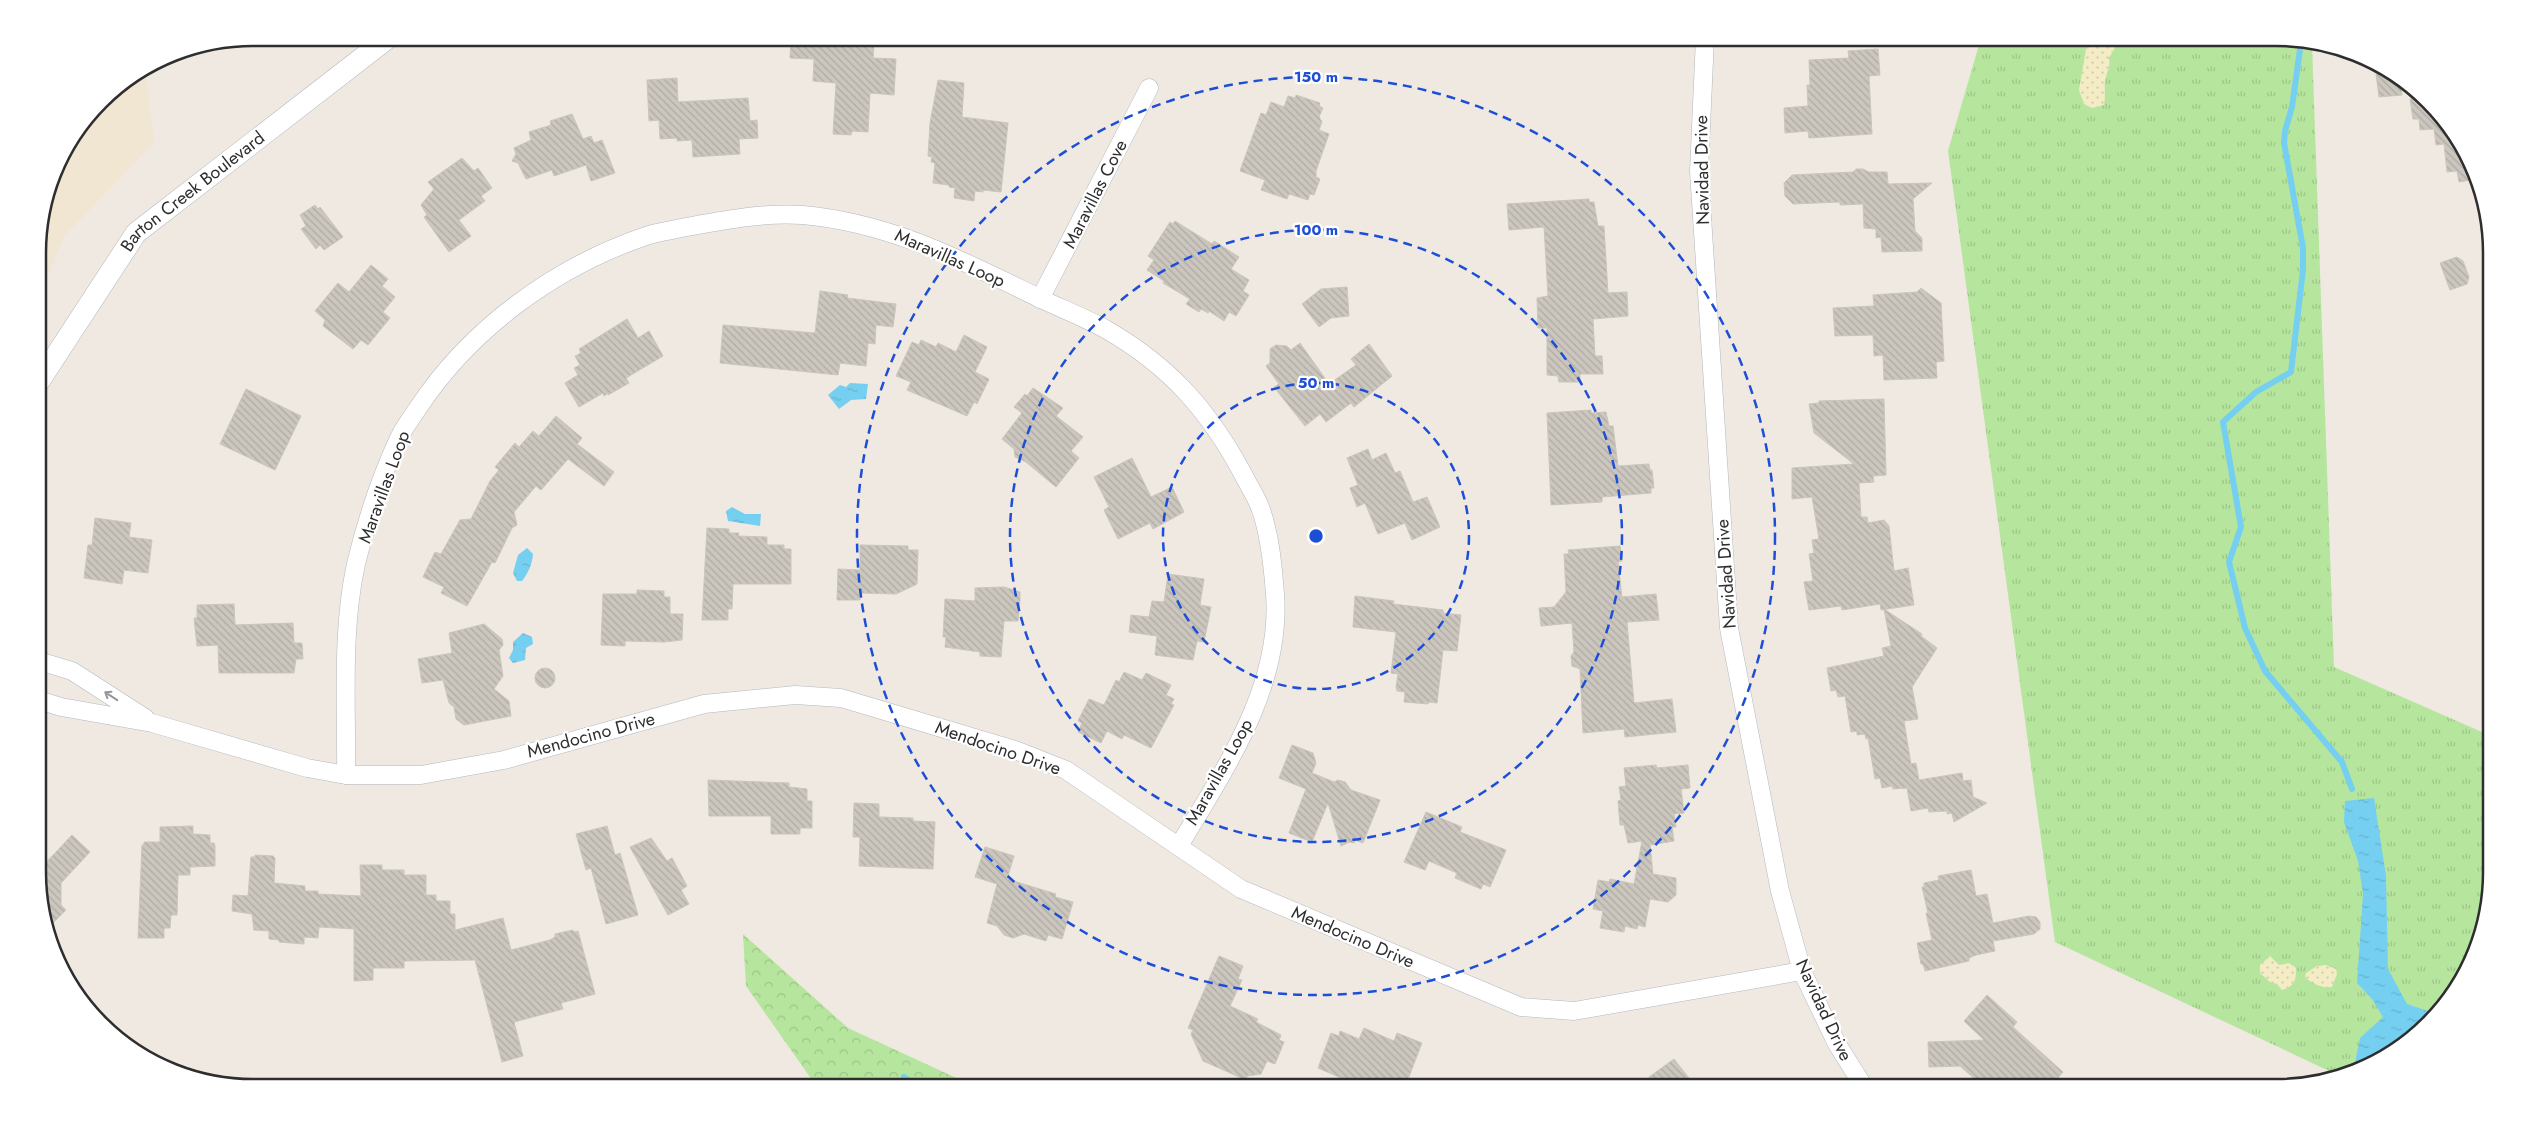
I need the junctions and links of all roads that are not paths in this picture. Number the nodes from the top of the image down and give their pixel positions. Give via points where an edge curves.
1 (378, 46) edge
2 (1705, 46) edge
3 (1149, 88) dead end
4 (1040, 299) junction
5 (46, 371) edge
6 (46, 663) edge
7 (46, 702) edge
8 (152, 723) junction
9 (346, 775) junction
10 (1179, 846) junction
11 (1802, 971) junction
12 (1859, 1079) edge

1 - 5 street, Barton Creek Boulevard via 136,233
2 - 11 street, Navidad Drive via 1698,171 1728,628 1780,891
3 - 4 street, Maravillas Cove
4 - 9 street, Maravillas Loop via 924,243 883,229 800,215 715,222 648,235 586,263 522,299 463,350 432,387 400,434 376,498 356,565 348,634
4 - 10 street, Maravillas Loop via 1107,330 1179,383 1206,414 1232,453 1260,507 1276,598 1273,640 1261,693 1235,752
8 -> 6 street, Mendocino Drive via 72,671
7 - 8 street, Mendocino Drive
8 - 9 street, Mendocino Drive via 279,761
9 - 10 street, Mendocino Drive via 421,776 504,760 704,704 795,695 840,698 1018,751 1066,770
10 - 11 street, Mendocino Drive via 1240,889 1521,1007 1574,1011
11 - 12 street, Navidad Drive via 1836,1044

